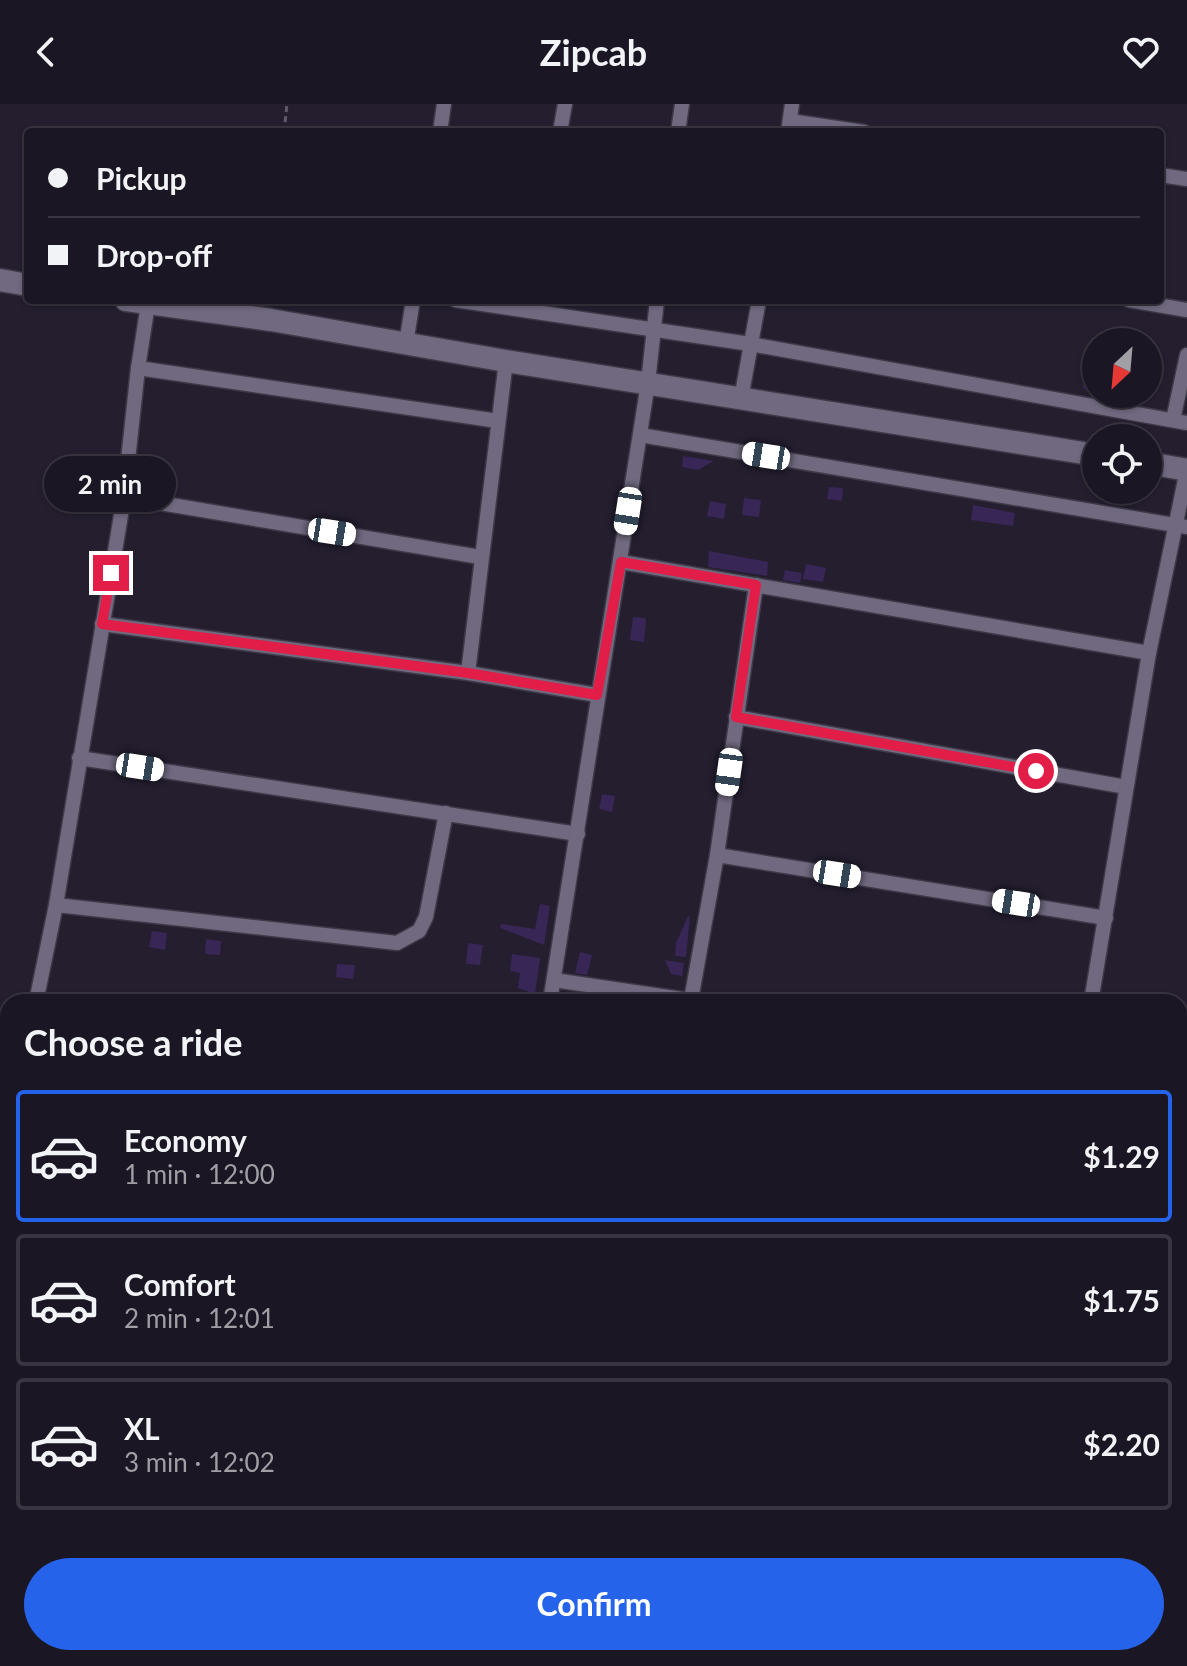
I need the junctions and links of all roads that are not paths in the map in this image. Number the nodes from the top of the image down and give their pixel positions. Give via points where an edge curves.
1 (444, 104) edge
2 (565, 104) edge
3 (682, 104) edge
4 (792, 104) edge
5 (789, 127) edge
6 (441, 128) edge
7 (561, 128) edge
8 (679, 128) edge
9 (1164, 176) edge
10 (1187, 179) edge
11 (0, 280) edge
12 (24, 284) edge
13 (137, 304) edge
14 (152, 304) edge
15 (412, 304) edge
16 (508, 304) edge
17 (657, 304) edge
18 (758, 304) edge
19 (1152, 304) edge
20 (534, 306) edge
21 (1187, 310) edge
22 (655, 329) junction
23 (406, 344) junction
24 (750, 344) junction
25 (1187, 355) edge
26 (506, 361) junction
27 (138, 368) junction
28 (648, 383) junction
29 (741, 399) junction
30 (498, 421) junction
31 (1180, 422) edge
32 (640, 435) junction
33 (1082, 453) edge
34 (1162, 466) edge
35 (1187, 470) edge
36 (124, 497) junction
37 (1181, 526) edge
38 (480, 557) junction
39 (621, 562) junction
40 (756, 585) junction
41 (102, 624) junction
42 (1149, 653) junction
43 (468, 673) junction
44 (597, 695) junction
45 (736, 717) junction
46 (79, 758) junction
47 (1126, 787) junction
48 (446, 813) junction
49 (578, 834) junction
50 (717, 855) junction
51 (56, 905) junction
52 (1106, 918) junction
53 (554, 980) junction
54 (38, 994) edge
55 (551, 994) edge
56 (649, 994) edge
57 (698, 994) edge
58 (1092, 994) edge

1 - 6 street
2 - 7 street
3 - 8 street
4 - 5 street
9 - 10 street
11 - 12 street
13 - 27 street
14 - 23 street
15 - 23 street
16 - 20 street
17 - 22 street
18 - 24 street
19 - 21 street
20 - 22 street
22 - 24 street
22 - 28 street
23 - 26 street
24 - 29 street
24 - 31 street
25 - 31 street
26 - 28 street
26 - 30 street
27 - 30 street
27 - 36 street
28 - 29 street
28 - 32 street
29 - 33 street
30 - 38 street
32 - 37 street
32 - 39 street
34 - 35 street
35 - 37 street
36 - 38 street
36 - 41 street
37 - 42 street
38 - 43 street
39 - 40 street
39 - 44 street
40 - 42 street
40 - 45 street
41 - 43 street
41 - 46 street
42 - 47 street
43 - 44 street
44 - 49 street
45 - 47 street
45 - 50 street
46 - 48 street
46 - 51 street
47 - 52 street
48 - 49 street
48 - 51 street via 426,917 419,931 397,943
49 - 53 street
50 - 52 street
50 - 57 street
51 - 54 street
52 - 58 street
53 - 55 street
53 - 56 street

